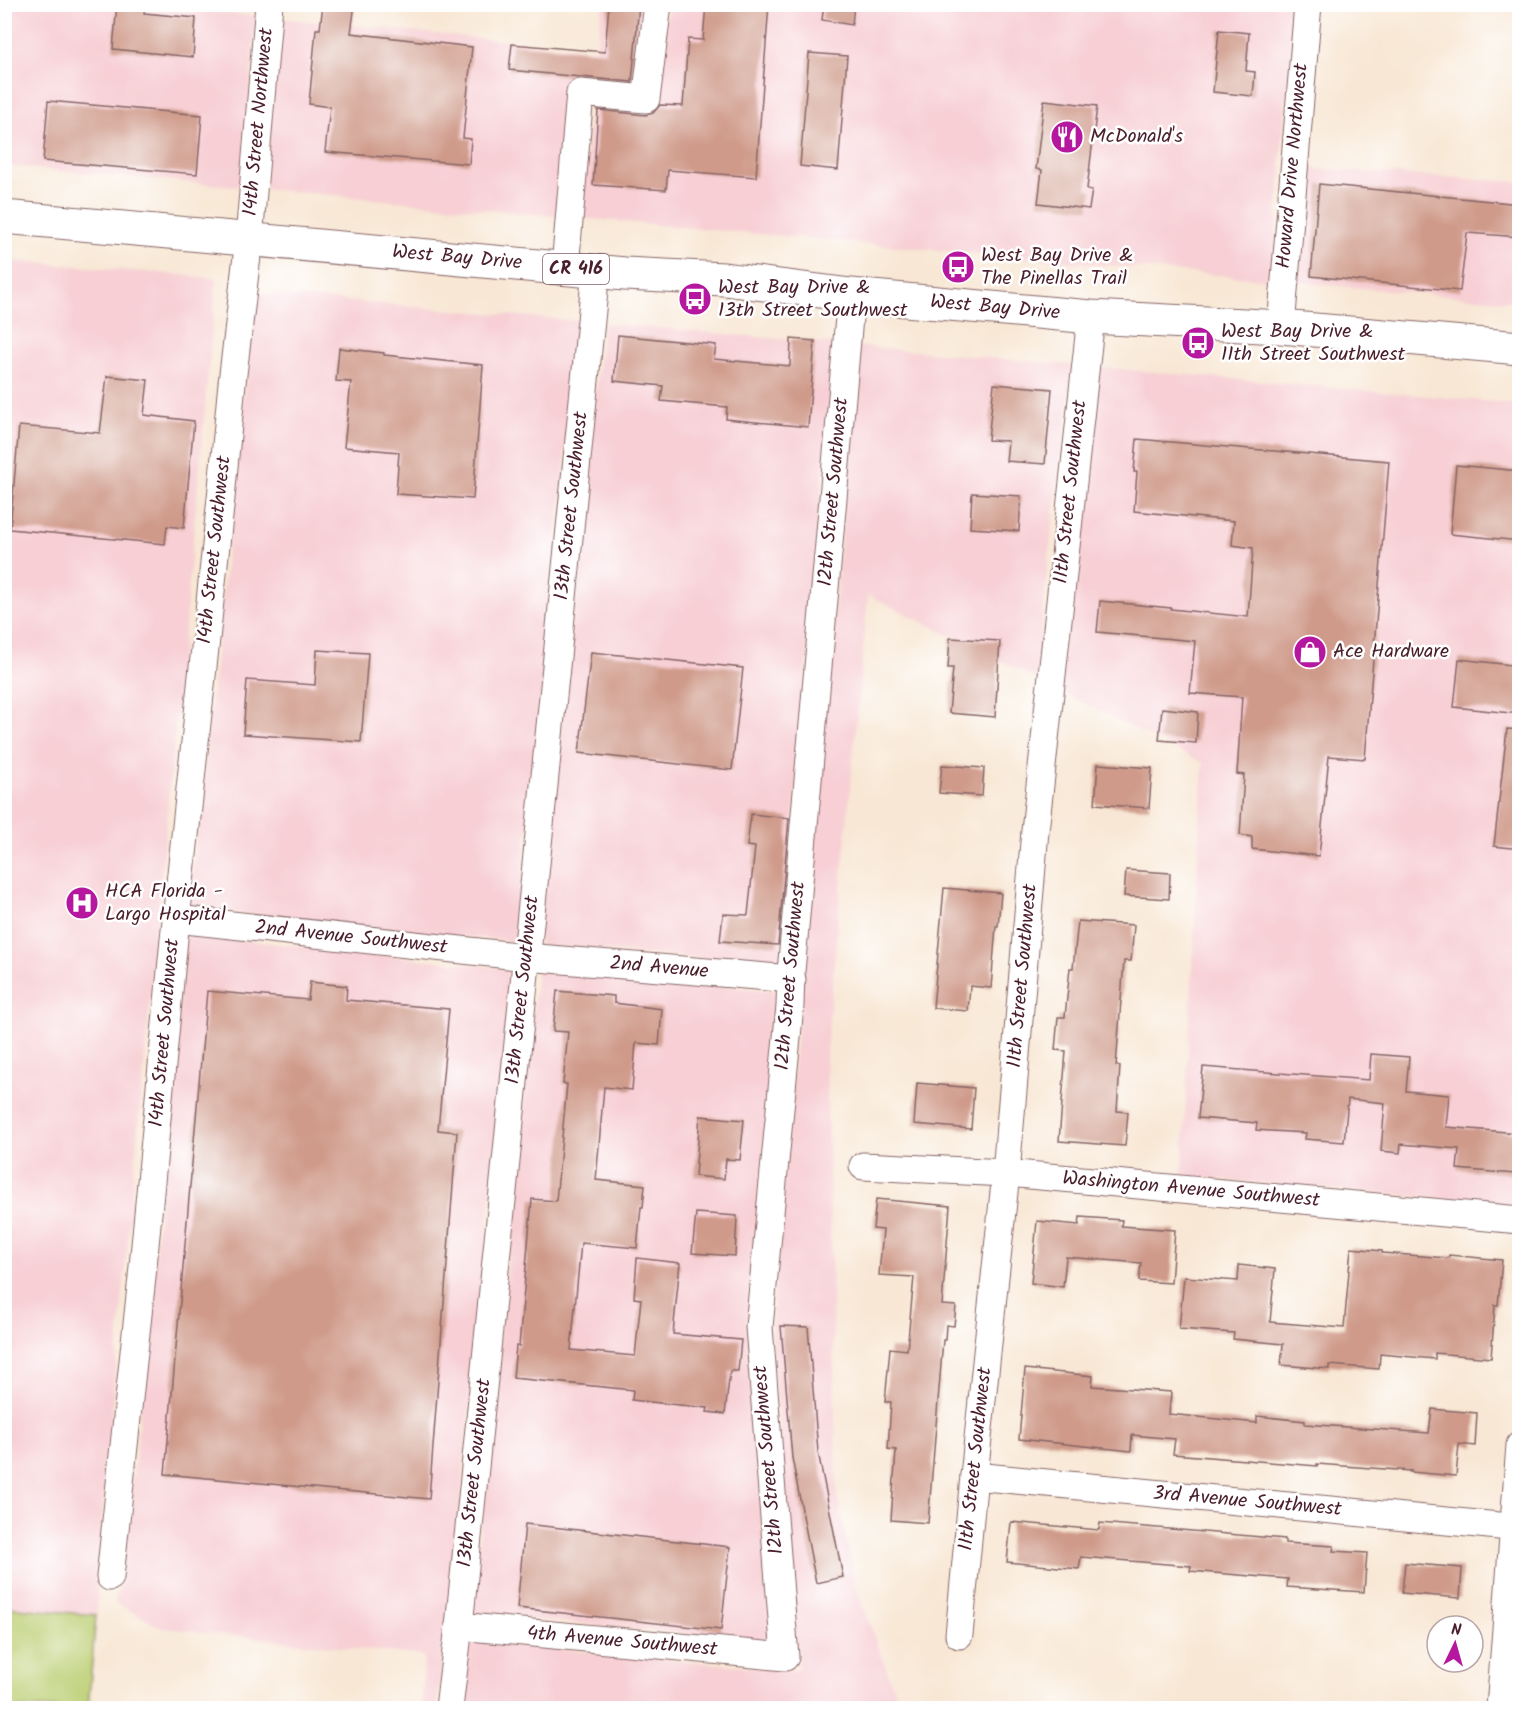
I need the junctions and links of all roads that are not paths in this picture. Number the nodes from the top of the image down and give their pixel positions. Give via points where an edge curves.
1 (269, 4) edge
2 (658, 4) edge
3 (1308, 4) edge
4 (4, 217) edge
5 (249, 239) junction
6 (580, 270) junction
7 (851, 295) junction
8 (1091, 317) junction
9 (1281, 327) junction
10 (1520, 348) edge
11 (176, 919) junction
12 (526, 957) junction
13 (792, 979) junction
14 (863, 1166) dead end
15 (1006, 1173) junction
16 (1520, 1220) edge
17 (1520, 1445) edge
18 (974, 1476) junction
19 (1516, 1527) edge
20 (110, 1577) dead end
21 (459, 1626) junction
22 (959, 1635) dead end
23 (785, 1657) joint
24 (449, 1708) edge
25 (1500, 1708) edge

1 - 5 street, 14th Street Northwest
2 - 6 street, 13th Street Southwest via 646,99 580,93
3 - 9 street, Howard Drive Northwest
4 - 5 main road, West Bay Drive / CR 416
5 - 6 main road, West Bay Drive / CR 416
5 - 11 street, 14th Street Southwest
6 - 7 main road, West Bay Drive / CR 416 via 724,279
6 - 12 street, 13th Street Southwest
7 - 8 main road, West Bay Drive / CR 416
7 - 13 street, 12th Street Southwest
8 - 9 main road, West Bay Drive / CR 416
8 - 15 street, 11th Street Southwest via 1035,831
9 - 10 main road, West Bay Drive / CR 416
11 - 12 street, 2nd Avenue Southwest
11 - 20 street, 14th Street Southwest
12 - 13 street, 2nd Avenue
12 - 21 street, 13th Street Southwest
13 - 23 street, 12th Street Southwest via 759,1327
14 - 15 street, Washington Avenue Southwest
15 - 16 street, Washington Avenue Southwest
15 - 18 street, 11th Street Southwest
17 - 19 street
18 - 19 street, 3rd Avenue Southwest
18 - 22 street, 11th Street Southwest
19 - 25 street
21 - 23 street, 4th Avenue Southwest
21 - 24 street, 13th Street Southwest

